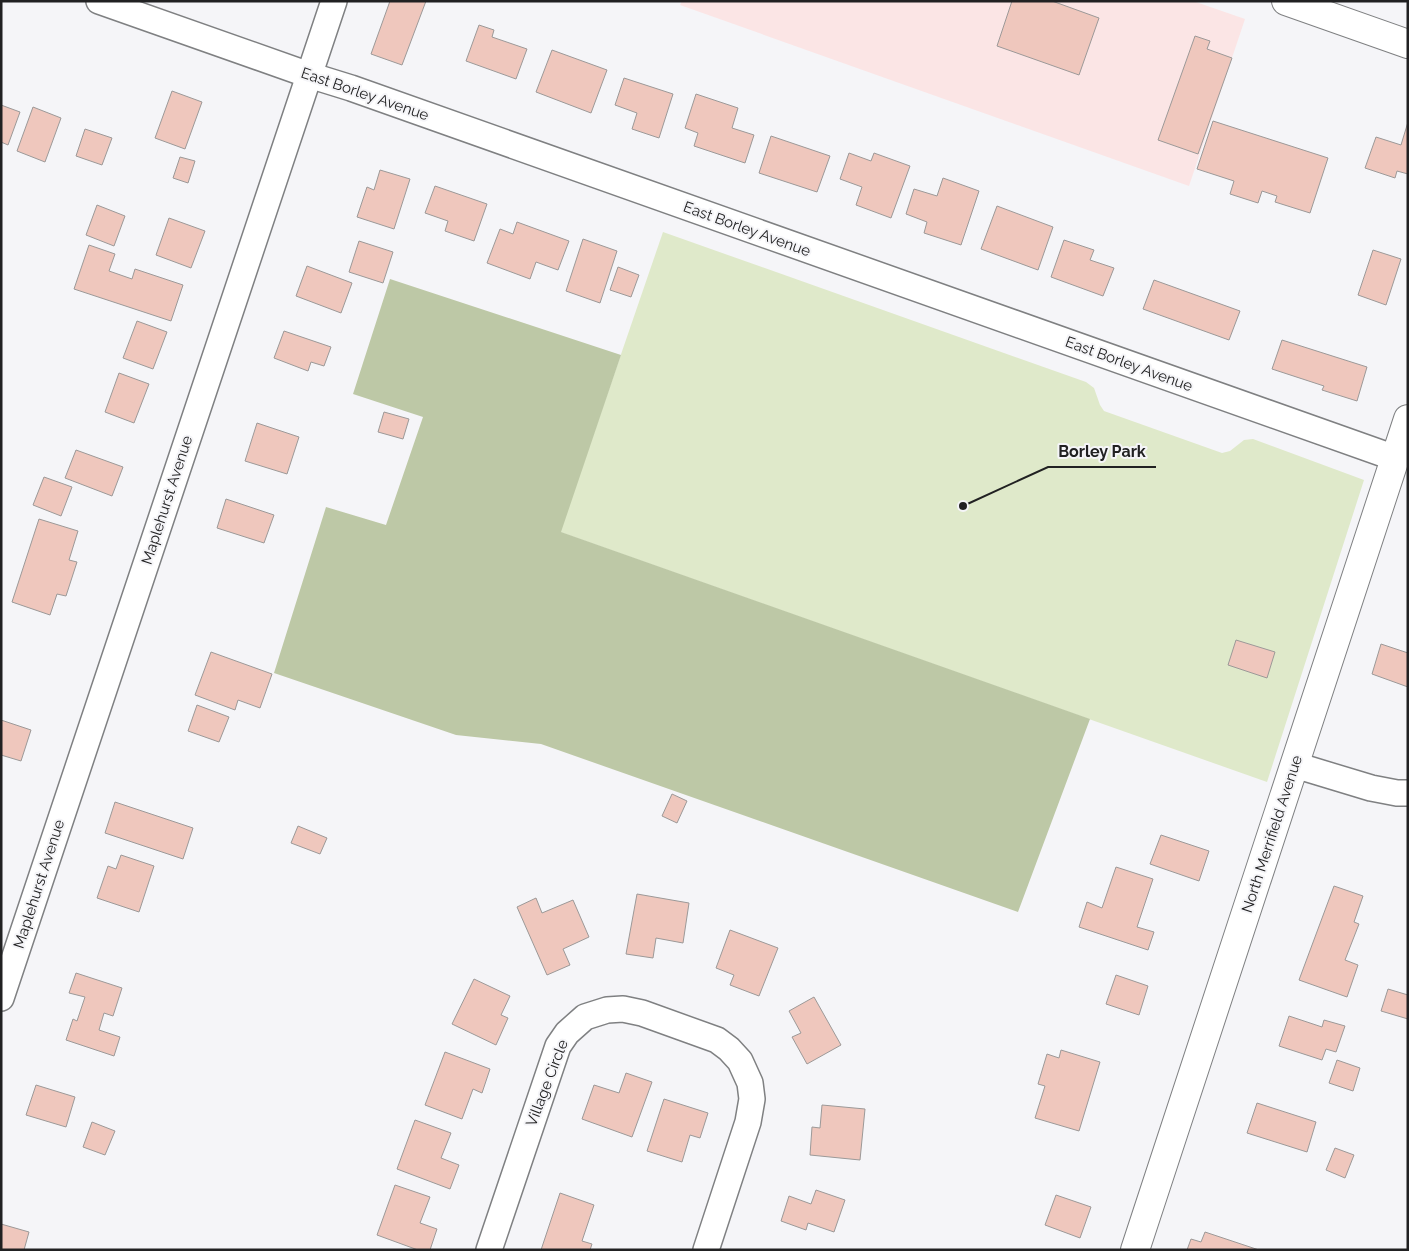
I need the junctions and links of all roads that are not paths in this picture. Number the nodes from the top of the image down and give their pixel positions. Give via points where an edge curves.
1 (99, 1) edge
2 (334, 1) edge
3 (1286, 1) edge
4 (1408, 44) edge
5 (309, 75) junction
6 (1408, 419) edge
7 (1395, 458) junction
8 (1295, 765) junction
9 (1408, 793) edge
10 (1, 998) edge
11 (489, 1250) edge
12 (706, 1250) edge
13 (1135, 1250) edge

1 - 5 street, East Borley Avenue
2 - 5 street, Maplehurst Avenue
3 - 4 street
5 - 7 street, East Borley Avenue
5 - 10 street, Maplehurst Avenue
6 - 7 street, North Merrifield Avenue
7 - 8 street, North Merrifield Avenue
8 - 9 street via 1371,788
8 - 13 street, North Merrifield Avenue
11 - 12 street, Village Circle via 558,1046 567,1033 585,1018 623,1008 717,1040 740,1061 750,1083 752,1098 748,1122

